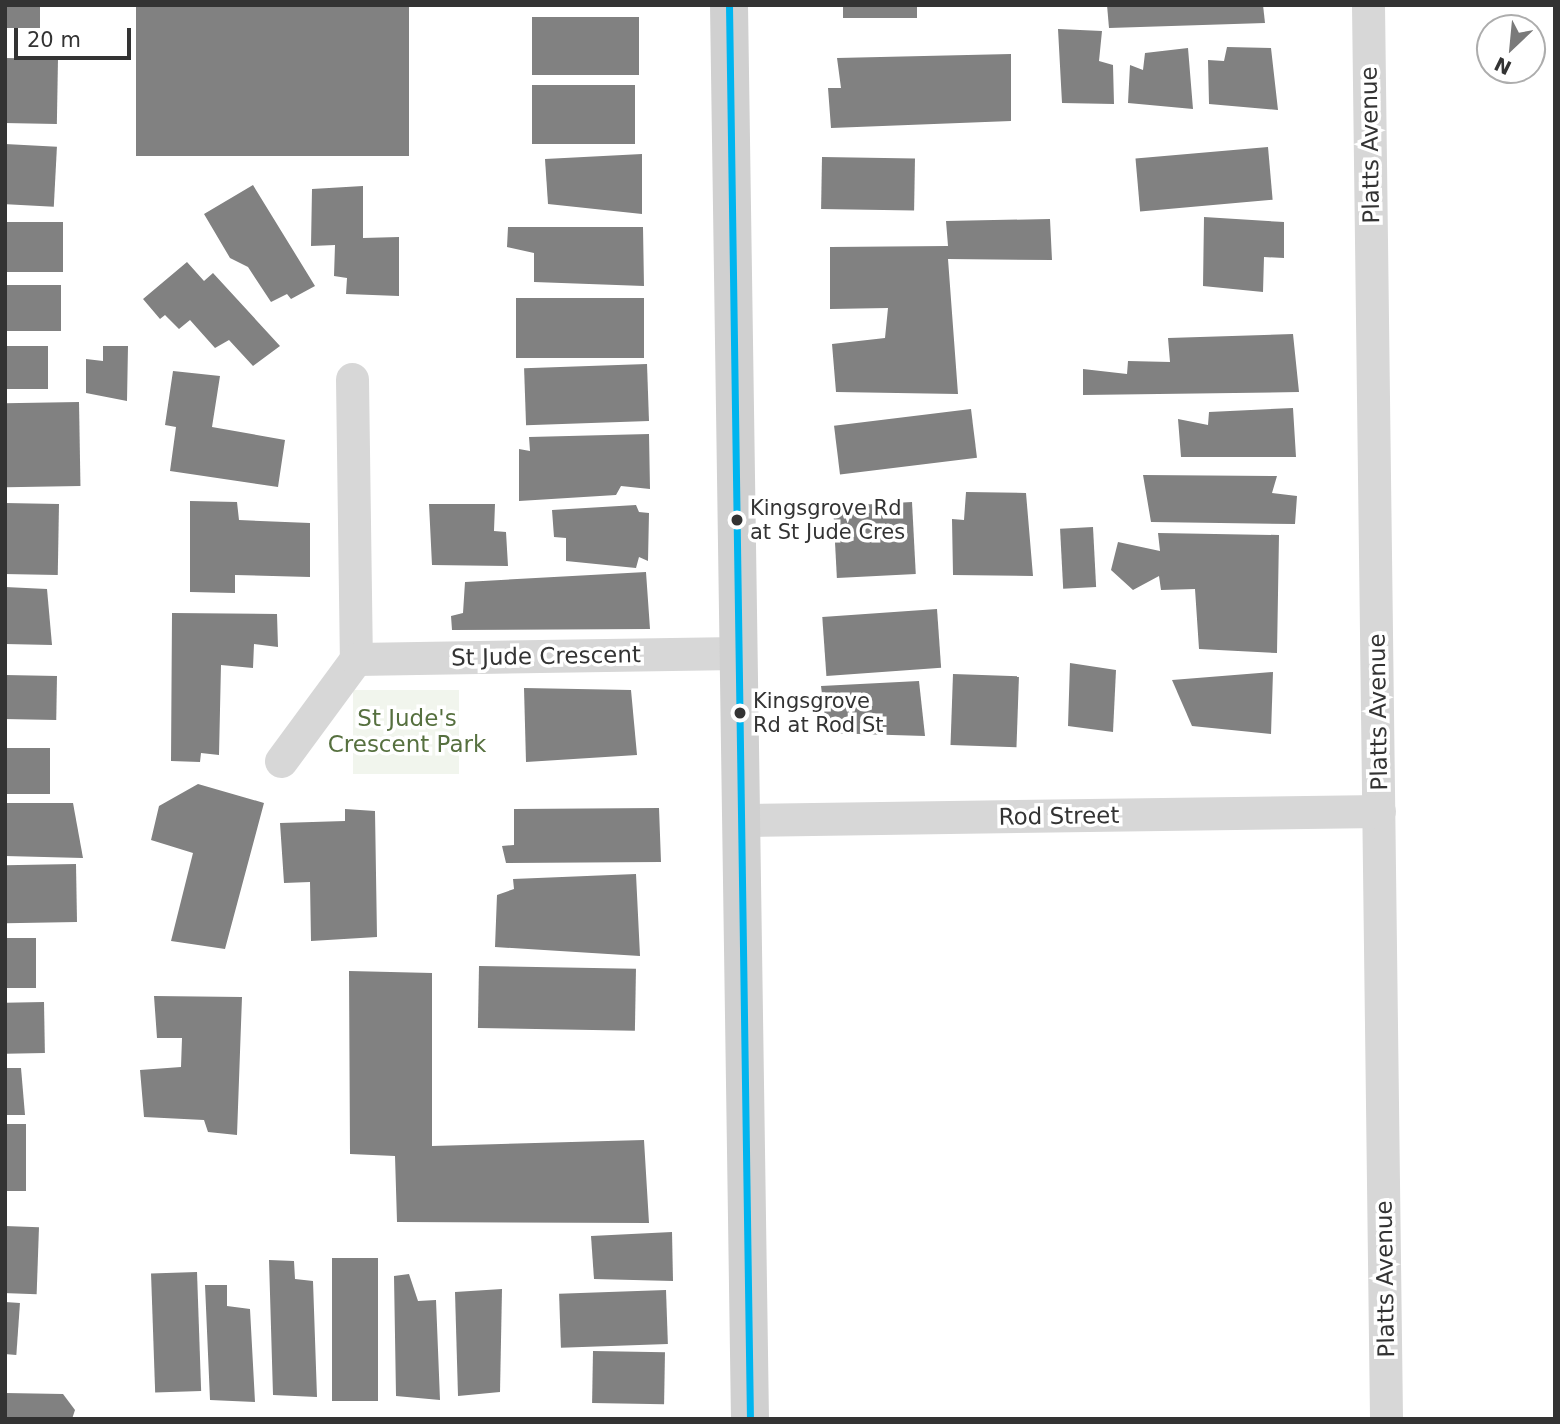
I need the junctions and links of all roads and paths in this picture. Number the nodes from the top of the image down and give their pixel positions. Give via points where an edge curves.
1 (729, 5) edge
2 (1368, 5) edge
3 (352, 379) dead end
4 (737, 653) junction
5 (356, 659) junction
6 (281, 761) dead end
7 (1379, 811) junction
8 (739, 820) junction
9 (750, 1419) edge
10 (1386, 1419) edge

1 - 4 main road
2 - 7 street, Platts Avenue
3 - 5 street
4 - 5 street, St Jude Crescent
4 - 8 main road
5 - 6 street
7 - 8 street, Rod Street
7 - 10 street, Platts Avenue
8 - 9 main road

